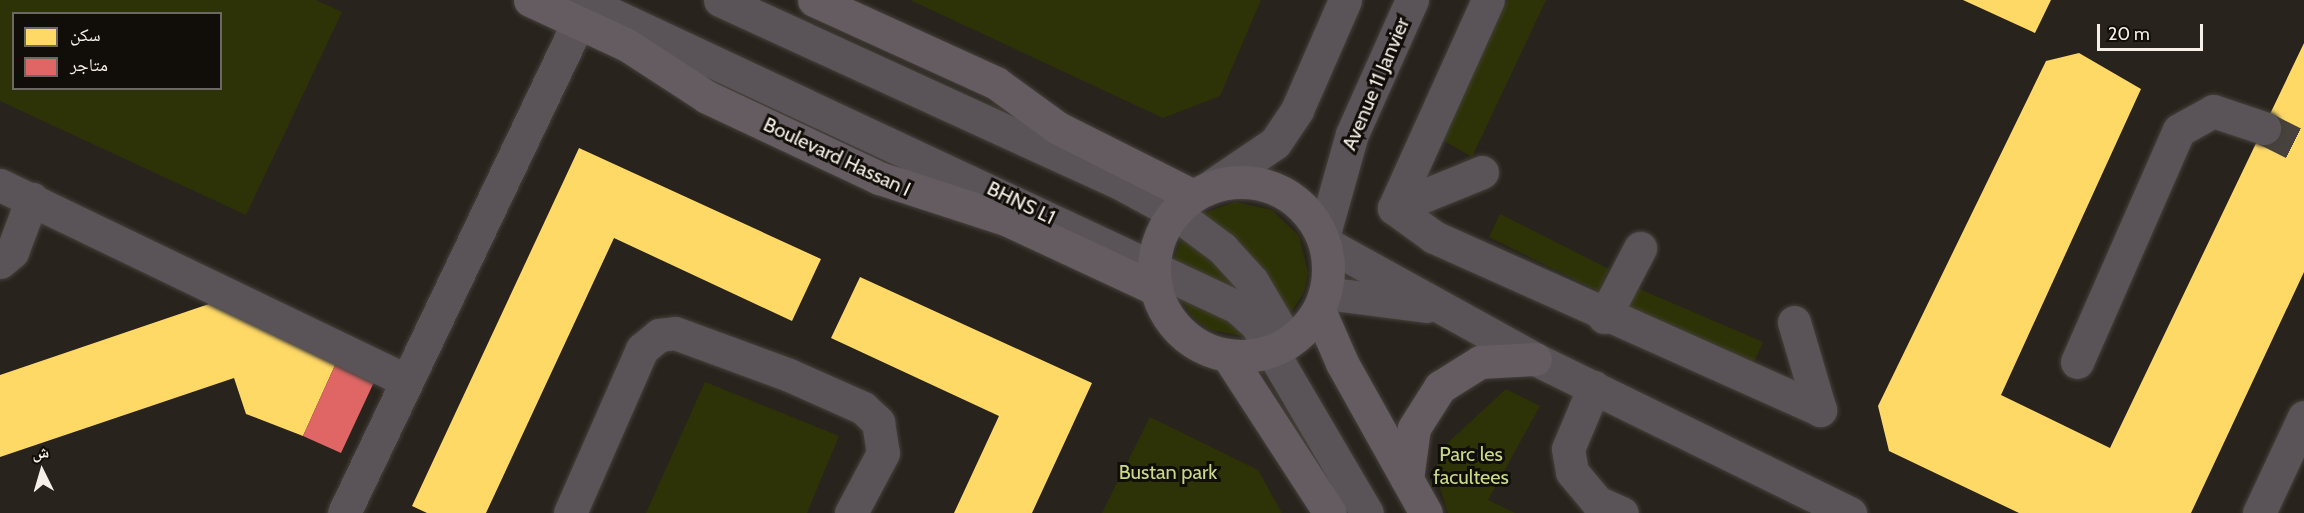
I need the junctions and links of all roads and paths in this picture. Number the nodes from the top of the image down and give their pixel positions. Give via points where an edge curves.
1 (530, 0) edge
2 (720, 0) edge
3 (814, 0) edge
4 (1345, 0) edge
5 (1412, 0) edge
6 (1488, 0) edge
7 (579, 11) edge
8 (2264, 128) tunnel mouth
9 (1482, 172) dead end
10 (0, 185) edge
11 (32, 199) junction
12 (1192, 200) junction
13 (1394, 208) junction
14 (1324, 240) junction
15 (1640, 248) dead end
16 (0, 262) edge
17 (1155, 276) junction
18 (1322, 302) junction
19 (1434, 306) junction
20 (1604, 317) junction
21 (1794, 322) dead end
22 (1280, 347) junction
23 (1228, 356) junction
24 (1535, 359) junction
25 (2078, 362) dead end
26 (406, 380) junction
27 (1594, 387) junction
28 (2304, 417) edge
29 (1407, 479) junction
30 (1799, 502) edge
31 (344, 513) edge
32 (570, 513) edge
33 (851, 513) edge
34 (1330, 513) edge
35 (1367, 513) edge
36 (1385, 513) edge
37 (1426, 513) edge
38 (1622, 513) edge
39 (1850, 513) edge
40 (2259, 513) edge

1 - 7 main road, Boulevard Hassan I
2 - 12 street via 1118,182
3 - 12 main road via 996,83 1058,128
4 - 12 street via 1297,110 1275,143
5 - 14 street, Avenue 11 Janvier via 1352,134
6 - 13 street
7 - 17 main road, Boulevard Hassan I via 707,97 879,178 1008,220
7 - 26 street
8 - 25 street via 2213,111 2194,117 2179,130
9 - 13 street
10 - 11 street
11 - 16 street via 12,252
11 - 26 street
12 - 14 main road via 1252,183 1275,189 1303,209
12 - 17 main road via 1160,237
12 - 22 street via 1222,248 1252,281
13 - 20 street via 1434,237
14 - 18 main road
14 - 19 street
15 - 20 street
17 - 22 street via 1237,307
17 - 23 main road via 1178,330
18 - 19 street
18 - 22 main road
18 - 29 main road
19 - 24 street
20 - 21 street via 1820,410
22 - 23 main road
22 - 35 street
22 - 36 street
23 - 34 main road
24 - 27 street
24 - 29 main road via 1480,362 1440,387 1414,428
26 - 31 street
27 - 30 street
27 - 38 street via 1568,449 1572,472 1597,502
28 - 40 street
29 - 37 main road
30 - 39 street
32 - 33 street via 642,349 659,335 675,333 863,408 878,422 883,453

